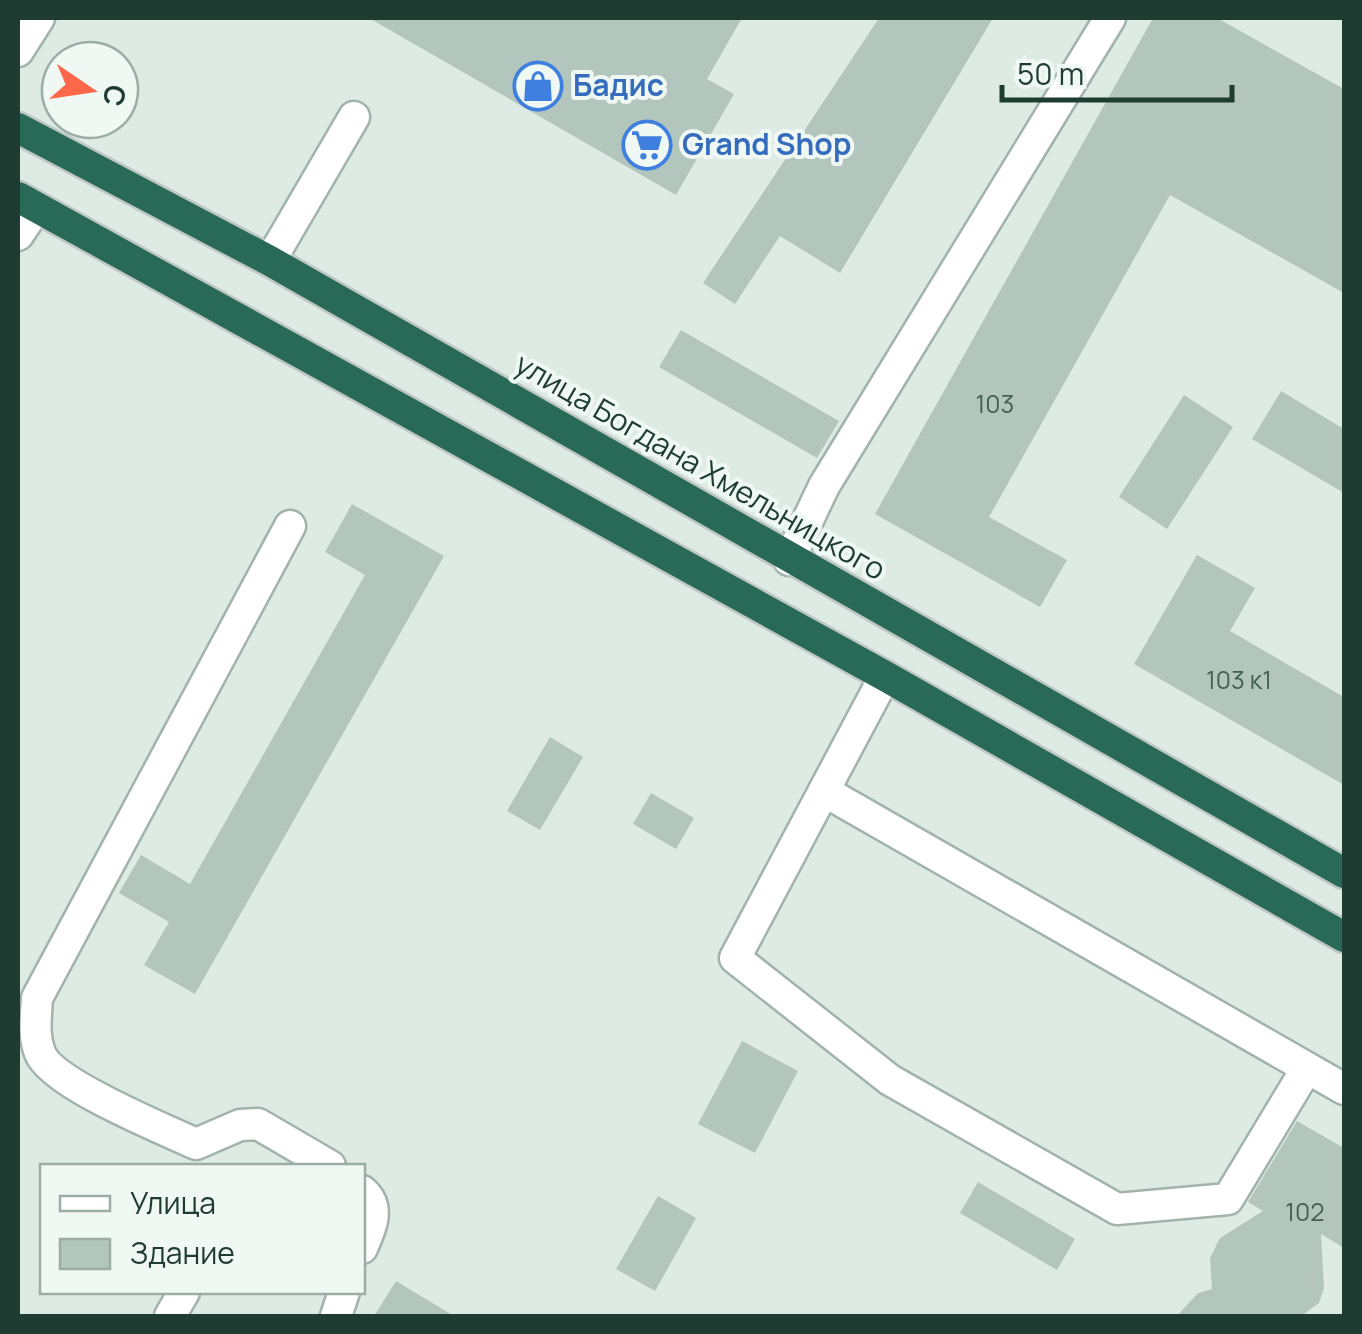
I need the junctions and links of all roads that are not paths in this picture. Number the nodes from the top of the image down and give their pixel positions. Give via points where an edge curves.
1 (39, 18) edge
2 (1110, 18) edge
3 (18, 51) edge
4 (354, 117) dead end
5 (18, 128) edge
6 (27, 202) edge
7 (18, 235) edge
8 (270, 261) junction
9 (290, 526) dead end
10 (789, 560) junction
11 (885, 676) junction
12 (824, 791) junction
13 (1344, 873) edge
14 (1344, 937) edge
15 (1306, 1068) junction
16 (1344, 1088) edge
17 (202, 1155) edge
18 (327, 1164) edge
19 (365, 1194) edge
20 (365, 1239) edge
21 (183, 1294) edge
22 (170, 1316) edge

1 - 3 street
2 - 10 street via 824,486
4 - 8 street
5 - 8 highway, улица Богдана Хмельницкого
6 - 7 street
6 - 11 highway
8 - 10 highway, улица Богдана Хмельницкого
9 - 17 street via 37,998 41,1057 60,1075
10 - 13 highway, улица Богдана Хмельницкого
11 - 12 street
11 - 14 highway
12 - 15 street
12 - 15 street via 736,958 890,1080 1116,1209 1228,1200
15 - 16 street
17 - 18 street via 240,1125 258,1124
19 - 20 street via 374,1213
21 - 22 street

